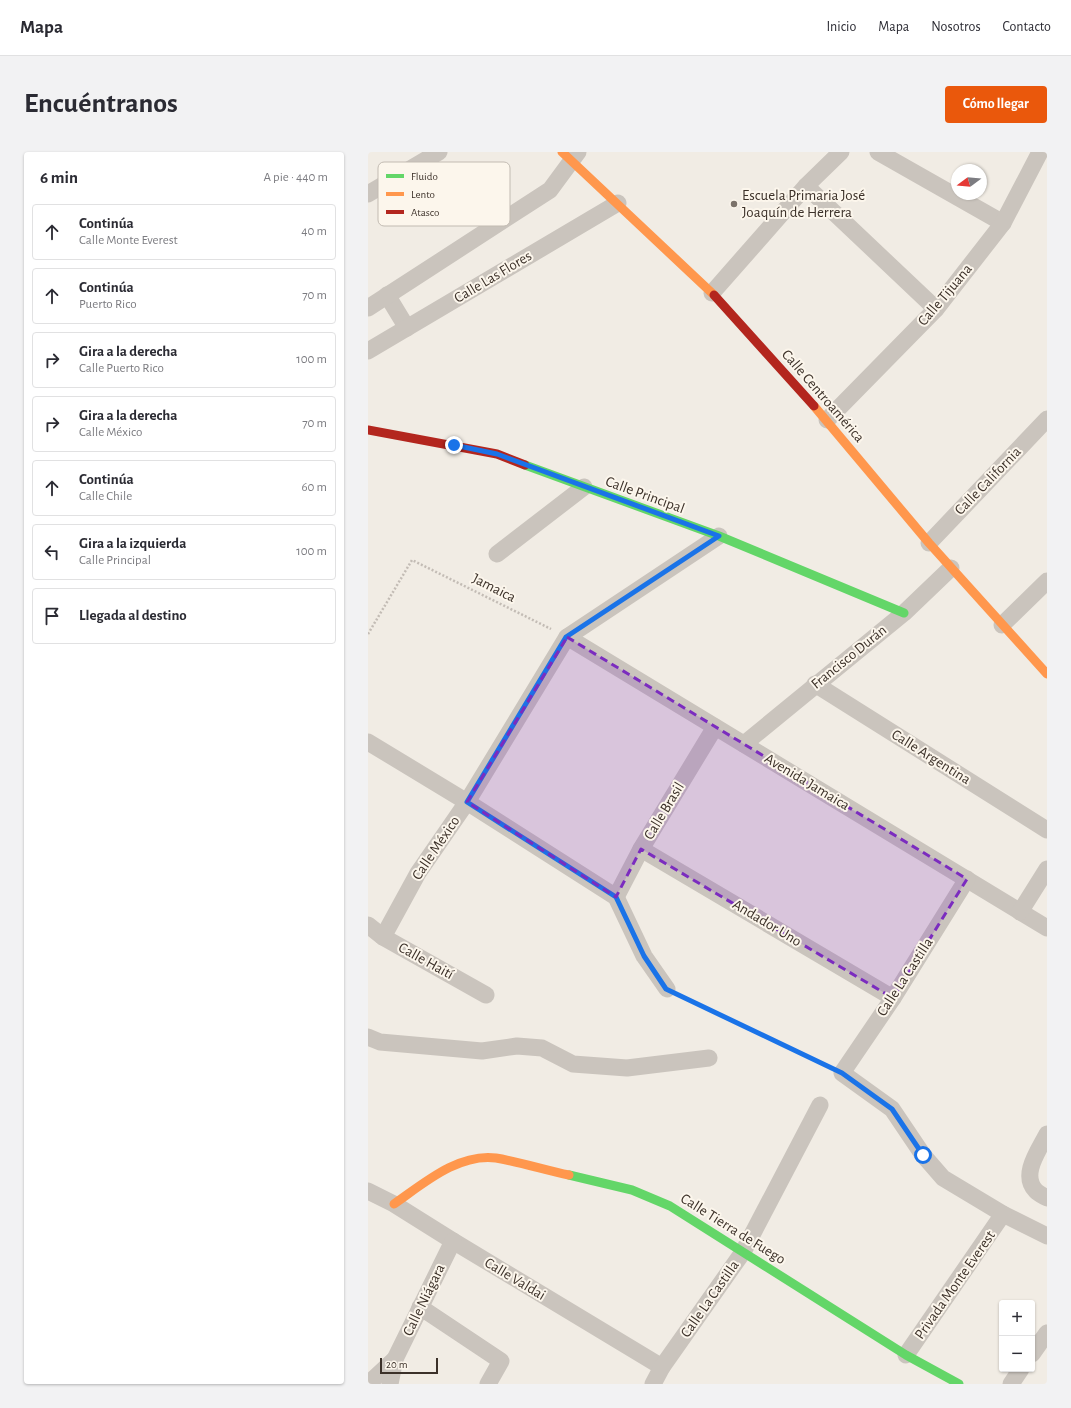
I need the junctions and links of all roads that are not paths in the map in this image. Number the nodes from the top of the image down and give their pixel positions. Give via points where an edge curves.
1 (439, 152) edge
2 (841, 152) edge
3 (878, 152) edge
4 (1040, 152) edge
5 (571, 155) edge
6 (422, 162) edge
7 (806, 186) junction
8 (378, 188) edge
9 (368, 194) edge
10 (618, 203) junction
11 (510, 216) edge
12 (1003, 223) junction
13 (494, 226) edge
14 (712, 293) junction
15 (387, 295) junction
16 (368, 308) edge
17 (936, 309) junction
18 (407, 328) junction
19 (368, 351) edge
20 (1047, 419) edge
21 (827, 420) junction
22 (368, 430) edge
23 (584, 487) junction
24 (719, 536) junction
25 (929, 543) junction
26 (497, 554) dead end
27 (951, 568) junction
28 (1047, 581) edge
29 (904, 613) junction
30 (1002, 625) junction
31 (566, 637) junction
32 (1047, 674) edge
33 (815, 684) junction
34 (715, 727) junction
35 (368, 742) edge
36 (744, 744) junction
37 (467, 802) junction
38 (1047, 830) edge
39 (641, 849) junction
40 (1047, 869) edge
41 (967, 879) junction
42 (616, 897) junction
43 (1020, 912) junction
44 (368, 925) edge
45 (1047, 928) edge
46 (383, 937) junction
47 (666, 989) road end
48 (486, 995) dead end
49 (893, 998) junction
50 (374, 1040) edge
51 (709, 1058) dead end
52 (820, 1105) dead end
53 (1047, 1134) edge
54 (368, 1191) edge
55 (1047, 1198) edge
56 (394, 1204) junction
57 (1003, 1214) junction
58 (1047, 1236) edge
59 (453, 1241) junction
60 (743, 1252) junction
61 (420, 1307) junction
62 (1047, 1333) edge
63 (1035, 1350) edge
64 (906, 1355) junction
65 (395, 1359) junction
66 (662, 1367) junction
67 (1020, 1372) edge
68 (368, 1384) edge
69 (390, 1384) edge
70 (488, 1384) edge
71 (653, 1384) edge
72 (959, 1384) edge
73 (1011, 1384) edge

1 - 6 street
2 - 7 street
3 - 12 street
4 - 12 street, Calle Tijuana
5 - 10 street, Calle Centroamérica
5 - 11 street via 550,190
7 - 14 street
7 - 17 street
8 - 9 street
10 - 14 street, Calle Centroamérica
10 - 18 street, Calle Las Flores
12 - 17 street, Calle Tijuana
13 - 15 street
14 - 21 street, Calle Centroamérica
15 - 16 street
15 - 18 street
17 - 21 street, Calle Tijuana
18 - 19 street, Calle Las Flores
20 - 25 street, Calle California
21 - 25 street, Calle Centroamérica
22 - 23 street, Calle Principal via 497,454
23 - 24 street, Calle Principal
23 - 26 street
24 - 29 street, Calle Principal
24 - 31 street
25 - 27 street, Calle Centroamérica
27 - 29 street, Francisco Durán
27 - 30 street, Calle Centroamérica
28 - 30 street
29 - 33 street, Francisco Durán
30 - 32 street, Calle Centroamérica
31 - 34 street, Avenida Jamaica
31 - 37 street, Calle México
33 - 36 street, Francisco Durán
33 - 38 street, Calle Argentina
34 - 36 street, Avenida Jamaica
34 - 39 street, Calle Brasil
35 - 37 street
36 - 41 street, Avenida Jamaica
37 - 42 street
37 - 46 street, Calle México via 418,873
39 - 42 street, Calle Brasil
39 - 49 street, Andador Uno
40 - 43 street
41 - 43 street, Avenida Jamaica
41 - 49 street, Calle La Castilla
42 - 47 street via 644,956
43 - 45 street, Avenida Jamaica
44 - 46 street, Calle Haití
46 - 48 street, Calle Haití
49 - 57 street, Calle La Castilla via 842,1073 892,1109 942,1178
50 - 51 street via 482,1051 517,1046 542,1048 573,1064 627,1068
52 - 60 street, Calle La Castilla
53 - 55 street via 1032,1164 1030,1178 1036,1191
54 - 56 street, Calle Valdai
56 - 59 street, Calle Valdai
56 - 60 street, Calle Tierra de Fuego via 443,1171 470,1160 495,1158 632,1190 670,1206
57 - 58 street
57 - 64 street, Privada Monte Everest
59 - 61 street, Calle Niágara
59 - 66 street, Calle Valdai
60 - 64 street, Calle Tierra de Fuego
60 - 66 street, Calle La Castilla
61 - 65 street, Calle Niágara
61 - 70 street via 501,1360
62 - 63 street
64 - 72 street, Calle Tierra de Fuego
65 - 68 street, Calle Niágara
65 - 69 street, Calle Niágara
66 - 71 street, Calle La Castilla
67 - 73 street

